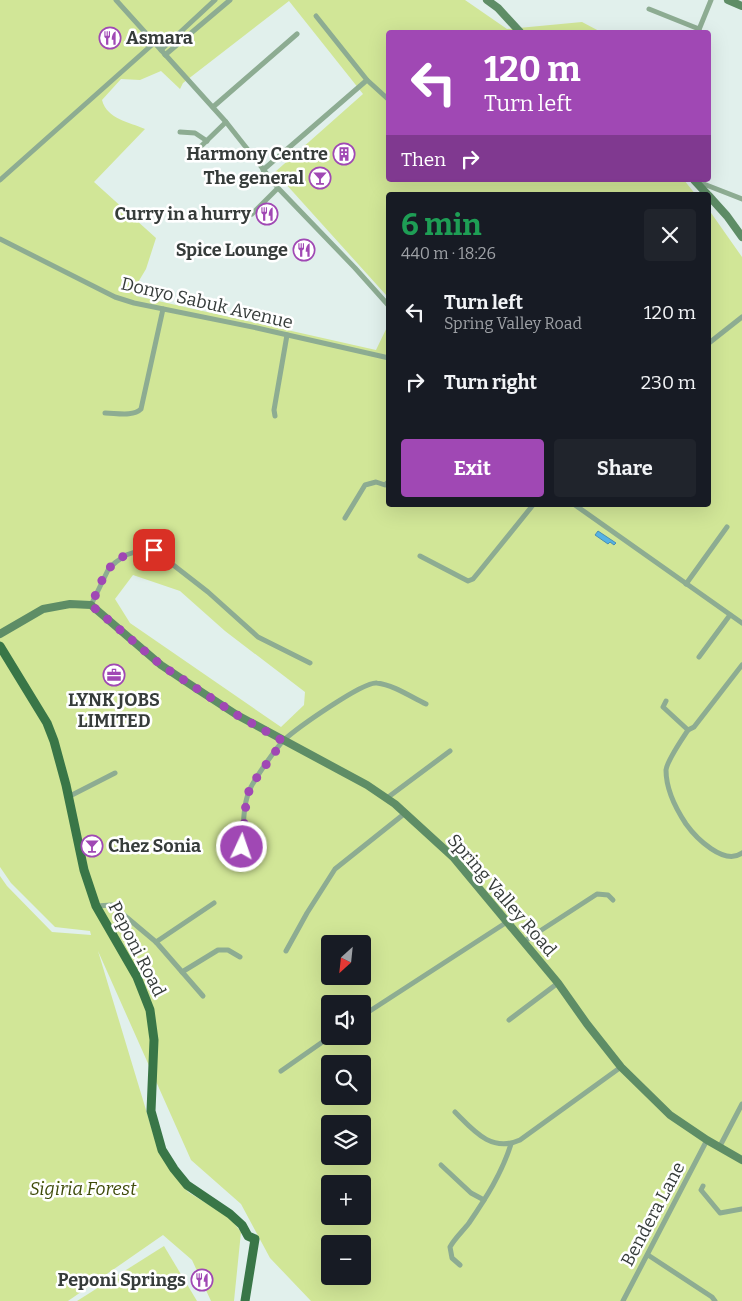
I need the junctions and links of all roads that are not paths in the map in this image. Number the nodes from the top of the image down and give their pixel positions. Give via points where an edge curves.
1 (116, 0) edge
2 (215, 0) edge
3 (230, 0) edge
4 (487, 0) edge
5 (711, 0) edge
6 (728, 0) edge
7 (742, 6) edge
8 (649, 8) dead end
9 (316, 16) dead end
10 (518, 30) edge
11 (696, 30) edge
12 (698, 30) edge
13 (297, 34) dead end
14 (154, 43) junction
15 (161, 50) junction
16 (165, 55) junction
17 (367, 80) junction
18 (386, 97) edge
19 (213, 107) junction
20 (226, 122) junction
21 (180, 132) dead end
22 (207, 141) junction
23 (193, 154) dead end
24 (263, 170) junction
25 (0, 180) edge
26 (696, 182) edge
27 (699, 182) edge
28 (278, 188) junction
29 (705, 192) edge
30 (711, 199) edge
31 (742, 199) edge
32 (252, 214) dead end
33 (742, 237) edge
34 (0, 239) edge
35 (386, 303) edge
36 (163, 309) junction
37 (742, 317) edge
38 (287, 335) junction
39 (711, 341) edge
40 (386, 357) edge
41 (106, 413) dead end
42 (275, 416) dead end
43 (386, 483) edge
44 (531, 507) edge
45 (578, 507) edge
46 (345, 518) dead end
47 (727, 527) dead end
48 (420, 556) dead end
49 (686, 584) junction
50 (91, 605) junction
51 (730, 615) junction
52 (742, 623) edge
53 (0, 634) edge
54 (0, 646) edge
55 (700, 657) dead end
56 (310, 663) dead end
57 (742, 666) edge
58 (666, 701) dead end
59 (426, 704) dead end
60 (688, 730) junction
61 (283, 741) junction
62 (450, 752) dead end
63 (115, 773) dead end
64 (68, 797) junction
65 (387, 798) junction
66 (404, 814) junction
67 (242, 847) dead end
68 (742, 853) edge
69 (613, 900) dead end
70 (214, 903) dead end
71 (96, 906) junction
72 (507, 922) junction
73 (156, 942) junction
74 (523, 942) junction
75 (286, 951) dead end
76 (240, 957) dead end
77 (182, 972) junction
78 (558, 983) junction
79 (203, 996) dead end
80 (371, 1010) edge
81 (509, 1020) dead end
82 (321, 1042) edge
83 (622, 1067) junction
84 (281, 1071) dead end
85 (742, 1104) edge
86 (455, 1112) dead end
87 (707, 1140) junction
88 (511, 1144) junction
89 (720, 1146) junction
90 (742, 1160) edge
91 (441, 1165) dead end
92 (703, 1186) dead end
93 (484, 1200) junction
94 (742, 1209) edge
95 (648, 1254) junction
96 (460, 1265) dead end
97 (626, 1300) edge
98 (245, 1301) edge
99 (715, 1301) edge

1 - 14 street
2 - 15 street
3 - 16 street
4 - 10 street
5 - 12 street
6 - 7 street
8 - 11 street
9 - 17 street
13 - 19 street
14 - 15 street
14 - 25 street
15 - 16 street
16 - 19 street
17 - 18 street
17 - 24 street
19 - 20 street
20 - 22 street
20 - 24 street
21 - 22 street via 195,133
22 - 23 street
24 - 28 street
26 - 29 street
27 - 31 street
28 - 32 street
28 - 35 street
30 - 33 street
34 - 36 street, Donyo Sabuk Avenue via 114,297
36 - 38 street, Donyo Sabuk Avenue
36 - 41 street via 141,409 132,414
37 - 39 street
38 - 40 street, Donyo Sabuk Avenue
38 - 42 street
43 - 46 street via 365,485
44 - 48 street via 471,580
45 - 49 street
47 - 49 street
49 - 51 street
50 - 53 street via 70,604 43,610
50 - 56 street via 109,568 126,555 154,550 258,637
50 - 61 street, Spring Valley Road via 161,665
51 - 52 street
51 - 55 street
54 - 64 main road, Peponi Road via 47,723
57 - 60 street via 701,720
58 - 60 street via 662,707
59 - 61 street via 376,683 329,707
60 - 68 street via 666,767 668,788 687,825 714,852 732,856
61 - 65 street, Spring Valley Road
61 - 67 street via 250,787
62 - 65 street
63 - 64 street
64 - 71 main road, Peponi Road via 84,870
65 - 66 street, Spring Valley Road
66 - 72 street, Spring Valley Road via 453,857
66 - 75 street via 336,869
69 - 74 street via 608,895 597,894
70 - 73 street
71 - 73 street via 112,905
71 - 98 main road, Peponi Road via 137,977 150,1010 154,1040 151,1111 162,1150 187,1185 230,1214 242,1224 248,1236 255,1239
72 - 74 street, Spring Valley Road
72 - 80 street
73 - 77 street
74 - 78 street, Spring Valley Road
76 - 77 street via 228,950 218,950
77 - 79 street
78 - 81 street
78 - 83 street, Spring Valley Road
82 - 84 street
83 - 87 street, Spring Valley Road via 670,1115
83 - 88 street
85 - 89 street
86 - 88 street via 478,1135 494,1142
87 - 89 street, Spring Valley Road
87 - 95 street, Bendera Lane
88 - 93 street via 505,1163
89 - 90 street, Spring Valley Road
91 - 93 street via 471,1193
92 - 94 street via 701,1190 720,1214
93 - 96 street via 450,1247 452,1258
95 - 97 street, Bendera Lane
95 - 99 street

